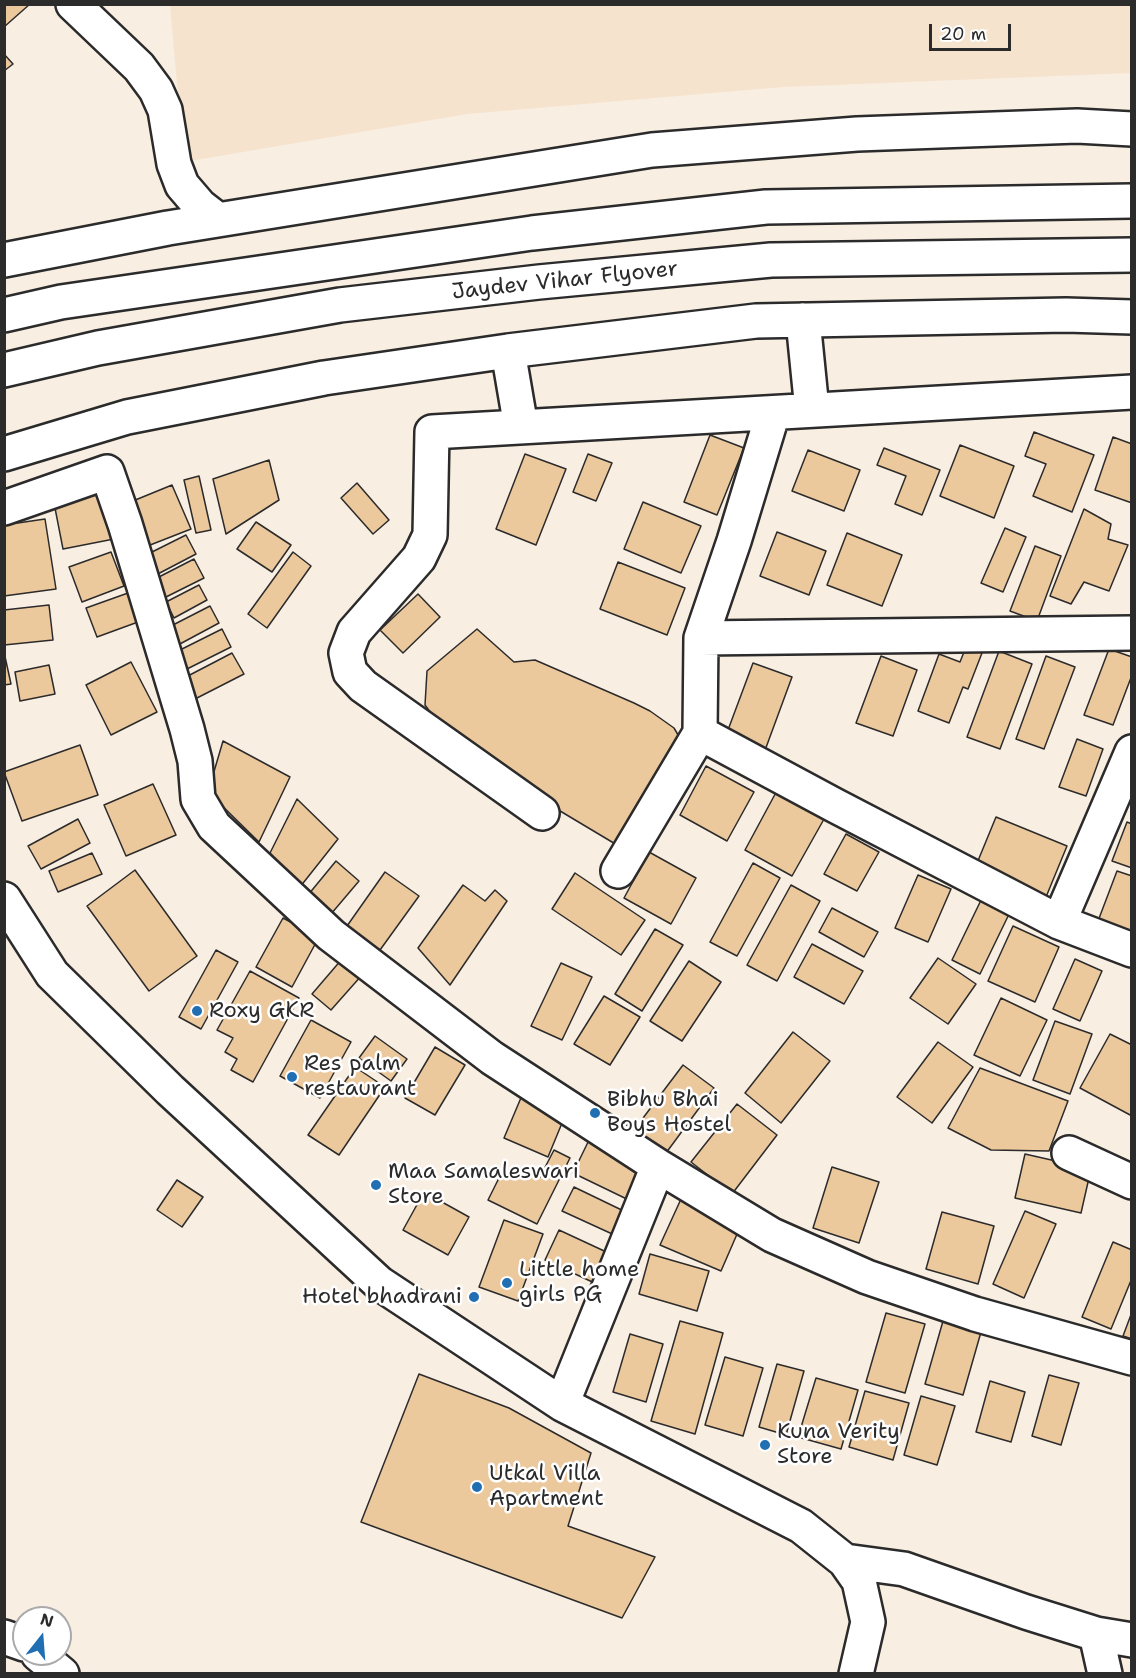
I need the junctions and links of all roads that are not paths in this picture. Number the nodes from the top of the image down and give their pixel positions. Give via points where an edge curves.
1 (73, 4) edge
2 (1131, 129) edge
3 (1131, 201) edge
4 (218, 220) junction
5 (1131, 255) edge
6 (4, 260) edge
7 (4, 315) edge
8 (1131, 317) edge
9 (803, 320) junction
10 (508, 351) junction
11 (4, 370) edge
12 (1131, 392) edge
13 (812, 411) junction
14 (773, 413) junction
15 (521, 427) junction
16 (4, 453) edge
17 (4, 508) edge
18 (1131, 633) edge
19 (701, 638) junction
20 (700, 733) junction
21 (1131, 752) edge
22 (542, 813) dead end
23 (618, 871) dead end
24 (4, 899) edge
25 (1059, 922) junction
26 (1131, 950) edge
27 (1069, 1153) dead end
28 (658, 1166) junction
29 (1131, 1182) edge
30 (1131, 1358) edge
31 (562, 1404) junction
32 (845, 1561) junction
33 (1096, 1634) junction
34 (1131, 1640) edge
35 (856, 1674) edge
36 (1105, 1674) edge

1 - 4 main road via 139,68 156,90 165,110 182,186
2 - 4 main road via 1077,126 857,134 652,150
3 - 7 main road via 766,207 532,232 61,302
4 - 6 main road
5 - 11 main road, Jaydev Vihar Flyover via 771,260 550,281 340,305 98,348
8 - 9 main road
9 - 10 main road via 756,321
9 - 13 main road
10 - 15 main road
10 - 16 main road via 324,378 127,417
12 - 13 main road
13 - 14 main road
14 - 15 main road
14 - 19 main road
15 - 22 main road via 432,432 430,535 420,558 354,632 346,653 350,672 363,686
17 - 28 main road via 107,472 187,729 198,799 214,826 331,935 492,1058
18 - 19 main road
19 - 20 main road
20 - 23 main road
20 - 25 main road
21 - 25 main road
24 - 31 main road via 52,974 170,1090 379,1282
25 - 26 main road
27 - 29 main road
28 - 30 main road via 772,1235 867,1277 975,1314
28 - 31 main road
31 - 32 main road via 801,1526
32 - 33 main road via 904,1569
32 - 35 main road via 859,1581 868,1622
33 - 34 main road
33 - 36 main road

